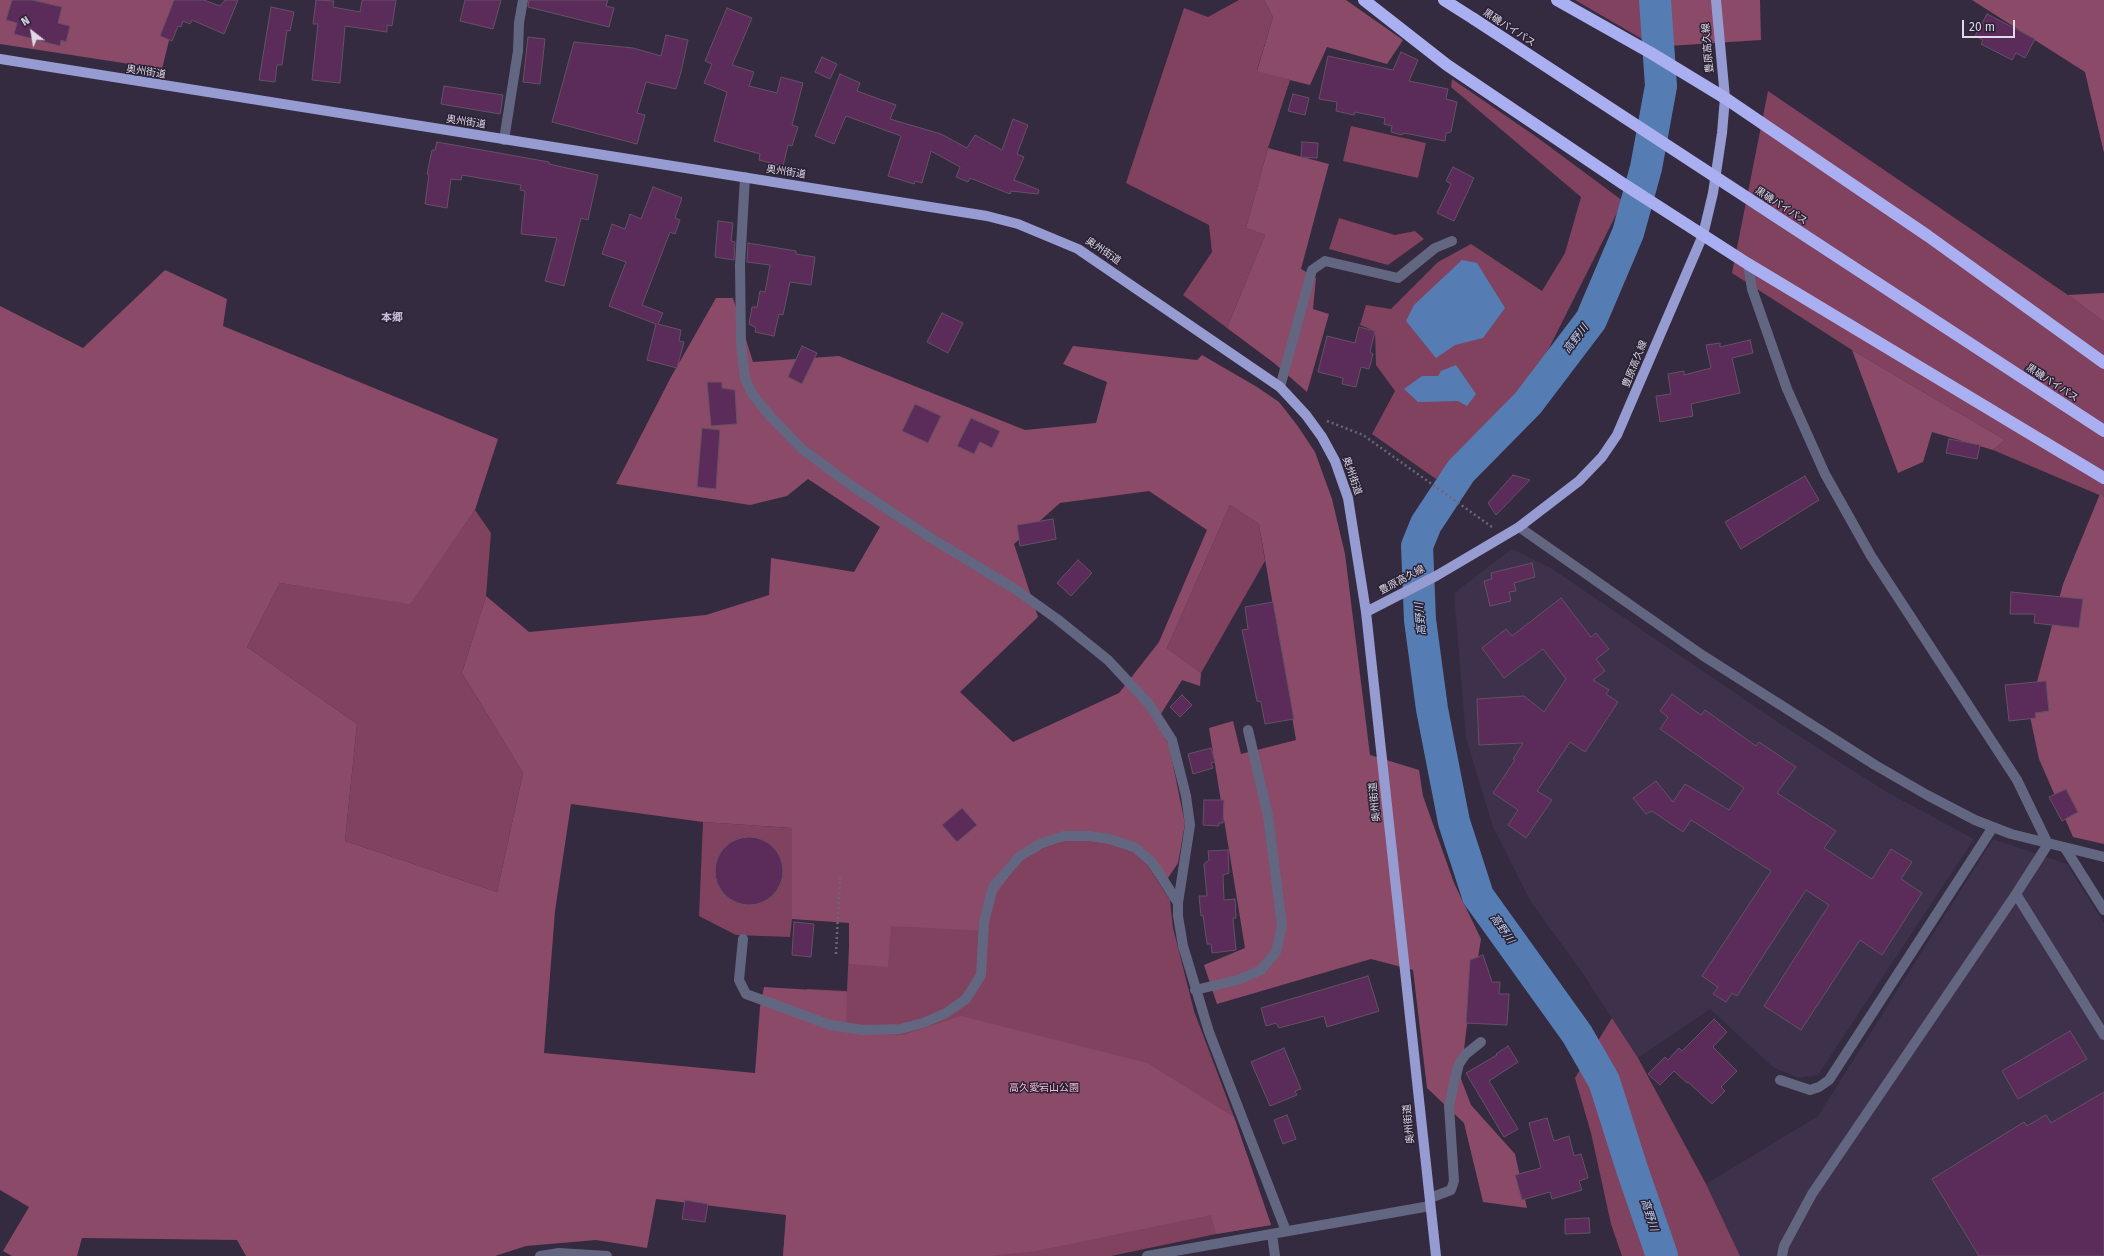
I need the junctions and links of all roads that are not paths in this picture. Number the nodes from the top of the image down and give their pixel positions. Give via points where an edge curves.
1 (523, 0) edge
2 (1364, 0) edge
3 (1444, 0) edge
4 (1557, 0) edge
5 (1716, 0) edge
6 (0, 59) edge
7 (1725, 98) junction
8 (504, 140) junction
9 (745, 177) junction
10 (1703, 235) junction
11 (1452, 241) dead end
12 (1748, 264) junction
13 (2104, 363) edge
14 (1280, 387) junction
15 (2104, 431) edge
16 (2104, 478) edge
17 (1519, 526) junction
18 (1366, 612) junction
19 (1248, 730) dead end
20 (1993, 827) junction
21 (2048, 844) junction
22 (2065, 848) junction
23 (2104, 857) edge
24 (2016, 894) junction
25 (1178, 903) junction
26 (2104, 910) edge
27 (743, 940) dead end
28 (1195, 990) junction
29 (2104, 1036) edge
30 (1481, 1042) dead end
31 (1780, 1080) dead end
32 (1430, 1202) junction
33 (1286, 1231) junction
34 (1272, 1234) junction
35 (1169, 1254) edge
36 (540, 1256) edge
37 (607, 1256) edge
38 (1147, 1256) edge
39 (1275, 1256) edge
40 (1436, 1256) edge
41 (1782, 1256) edge

1 - 8 street
2 - 10 highway via 1447,65
3 - 15 highway, 黒磯バイパス, bridge
4 - 7 highway
5 - 7 main road, 豊原高久線
6 - 8 main road, 奥州街道
7 - 10 main road, 豊原高久線 via 1714,186
7 - 13 highway via 1928,236
8 - 9 main road, 奥州街道
9 - 14 main road, 奥州街道 via 987,216 1048,235 1078,248
9 - 25 street via 740,265 741,344 745,378 753,395 802,449 858,490 1015,589 1057,619 1108,660 1150,704 1172,740 1186,796 1190,825
10 - 12 highway
10 - 17 main road, 豊原高久線 via 1617,435 1602,457 1579,481
11 - 14 street via 1434,248 1398,278 1325,261 1312,270
12 - 16 highway
12 - 21 street via 1752,289 1787,389 1825,474 1871,556 2017,780
14 - 18 main road, 奥州街道 via 1306,415 1335,461 1348,498
17 - 18 main road, 豊原高久線 via 1436,576
17 - 20 street via 1702,655 1810,724 1927,795
18 - 32 main road, 奥州街道
19 - 28 street via 1268,816 1282,926 1276,952 1261,970 1238,980
20 - 21 street
20 - 31 street via 1829,1080 1810,1090
21 - 22 street
21 - 24 street
22 - 23 street
22 - 26 street
24 - 29 street
24 - 41 street via 1812,1194 1784,1246
25 - 27 street via 1152,862 1134,847 1089,836 1064,836 1042,843 1020,856 993,887 984,922 981,975 966,1000 946,1013 900,1029 863,1030 830,1025 746,994 739,980
25 - 28 street via 1183,946
28 - 33 street
30 - 32 street via 1466,1054 1459,1064 1449,1106 1454,1181 1451,1190
32 - 33 street
32 - 40 main road, 奥州街道
33 - 34 street
34 - 35 street
34 - 39 street
35 - 38 street
36 - 37 street via 559,1253

